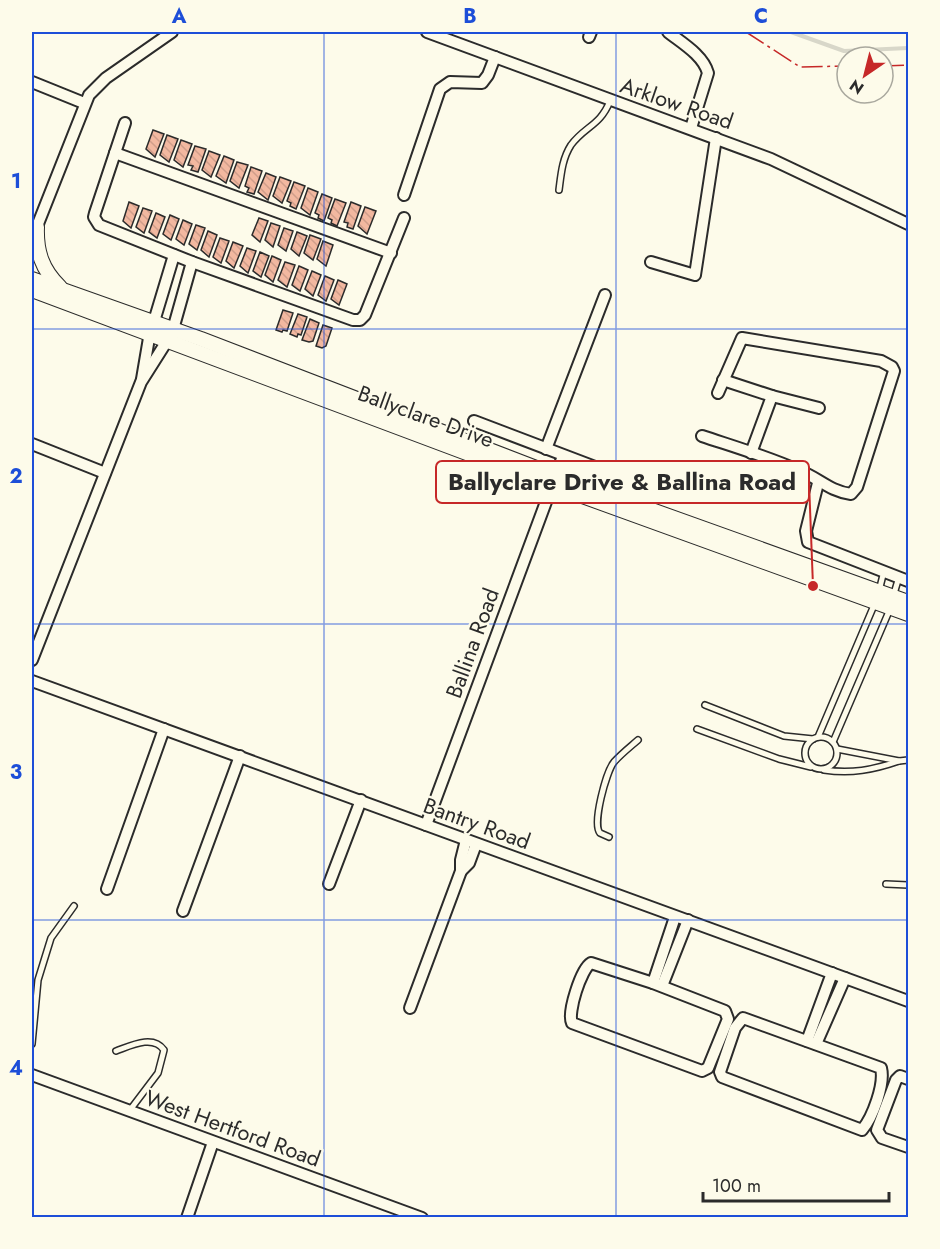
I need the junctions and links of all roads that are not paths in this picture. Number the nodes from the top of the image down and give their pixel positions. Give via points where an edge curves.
1 (172, 32) edge
2 (427, 32) edge
3 (668, 32) edge
4 (495, 57) junction
5 (32, 82) edge
6 (610, 101) junction
7 (84, 103) junction
8 (125, 123) dead end
9 (691, 128) junction
10 (716, 138) junction
11 (115, 153) junction
12 (559, 190) dead end
13 (404, 195) dead end
14 (404, 218) dead end
15 (909, 224) edge
16 (37, 227) junction
17 (32, 241) edge
18 (391, 253) junction
19 (174, 255) junction
20 (192, 262) junction
21 (651, 262) dead end
22 (32, 279) edge
23 (32, 291) edge
24 (64, 291) junction
25 (605, 295) dead end
26 (152, 329) junction
27 (173, 330) junction
28 (166, 343) junction
29 (723, 380) junction
30 (141, 382) junction
31 (718, 393) dead end
32 (772, 396) junction
33 (819, 408) dead end
34 (474, 421) dead end
35 (702, 436) dead end
36 (32, 444) edge
37 (546, 450) junction
38 (751, 453) junction
39 (563, 456) junction
40 (105, 473) junction
41 (624, 478) dead end
42 (554, 480) junction
43 (818, 483) junction
44 (884, 571) junction
45 (904, 579) edge
46 (877, 596) junction
47 (892, 602) junction
48 (909, 602) edge
49 (909, 615) edge
50 (32, 660) edge
51 (32, 681) edge
52 (705, 705) dead end
53 (164, 729) junction
54 (697, 729) dead end
55 (816, 738) junction
56 (638, 740) dead end
57 (833, 742) junction
58 (837, 749) junction
59 (240, 756) junction
60 (909, 760) edge
61 (898, 761) junction
62 (811, 767) junction
63 (821, 770) junction
64 (361, 800) junction
65 (426, 825) junction
66 (609, 837) dead end
67 (471, 842) junction
68 (329, 884) dead end
69 (886, 884) dead end
70 (909, 885) edge
71 (107, 889) dead end
72 (74, 906) dead end
73 (183, 911) dead end
74 (675, 917) junction
75 (687, 920) junction
76 (832, 973) junction
77 (845, 978) junction
78 (658, 985) junction
79 (909, 1001) edge
80 (410, 1008) dead end
81 (812, 1042) junction
82 (32, 1044) edge
83 (116, 1051) dead end
84 (32, 1076) edge
85 (909, 1079) edge
86 (129, 1111) junction
87 (213, 1142) junction
88 (909, 1147) edge
89 (187, 1218) edge
90 (422, 1218) edge

1 - 7 street via 97,85
2 - 4 street, Arklow Road
3 - 9 street via 692,51 708,73
4 - 6 street, Arklow Road
4 - 13 street via 482,83 450,82 440,89
5 - 7 street
6 - 9 street, Arklow Road
6 - 12 lane via 604,117 571,146 563,162
7 - 16 street
8 - 11 street
9 - 10 street, Arklow Road
10 - 15 street, Arklow Road via 771,159
10 - 21 street via 694,275
11 - 18 street
11 - 19 street via 96,220
14 - 18 street
16 - 17 street
16 - 24 street via 36,245 43,264
18 - 20 street via 360,320
19 - 20 street
19 - 26 street
20 - 27 street
22 - 24 street, Ballyclare Drive
23 - 26 street, Ballyclare Drive
24 - 26 street, Ballyclare Drive
25 - 37 street
26 - 27 street, Ballyclare Drive
26 - 28 street, Ballyclare Drive
26 - 30 street
27 - 28 street
27 - 42 street, Ballyclare Drive
28 - 30 street
28 - 42 street, Ballyclare Drive
29 - 31 street
29 - 32 street
29 - 43 street via 742,338 880,361 892,367 893,376 856,490 848,494
30 - 40 street
32 - 33 street
32 - 38 street
34 - 37 street
35 - 38 street
36 - 40 street
37 - 39 street
38 - 43 street via 802,471
39 - 41 street
39 - 42 street, Ballina Road
40 - 50 street
42 - 46 street, Ballyclare Drive
42 - 65 street, Ballina Road
43 - 44 street via 806,531 808,542
44 - 45 street
44 - 46 lane
45 - 47 lane
46 - 47 street, Ballyclare Drive
46 - 55 lane
47 - 48 street, Ballyclare Drive
47 - 49 street, Ballyclare Drive
47 - 57 lane
51 - 53 street, Bantry Road
52 - 55 lane via 784,736
53 - 59 street, Bantry Road
53 - 71 street
54 - 62 lane
55 - 57 lane
55 - 62 lane via 804,752
56 - 66 lane via 614,763 605,782 596,825 600,833
57 - 58 lane
58 - 61 lane
58 - 63 lane via 835,762
59 - 64 street, Bantry Road
59 - 73 street
60 - 61 lane
61 - 63 lane via 872,770
62 - 63 lane
64 - 65 street, Bantry Road
64 - 68 street
65 - 67 street, Bantry Road
67 - 74 street, Bantry Road
67 - 80 street via 461,860 461,871
69 - 70 lane
72 - 82 lane via 51,938 38,981
74 - 75 street, Bantry Road
74 - 78 street
75 - 76 street, Bantry Road
75 - 78 street
76 - 77 street, Bantry Road
76 - 81 street
77 - 79 street, Bantry Road
77 - 81 street
78 - 78 street via 727,1014 705,1071 578,1027 570,1018 584,970 591,963
81 - 81 street via 881,1068 883,1077 868,1124 862,1130 720,1075 741,1019
83 - 86 lane via 145,1042 157,1043 164,1050 158,1072
84 - 86 street, West Hertford Road
85 - 88 street via 900,1076 896,1080 877,1130 882,1138
86 - 87 street, West Hertford Road
87 - 89 street
87 - 90 street, West Hertford Road

